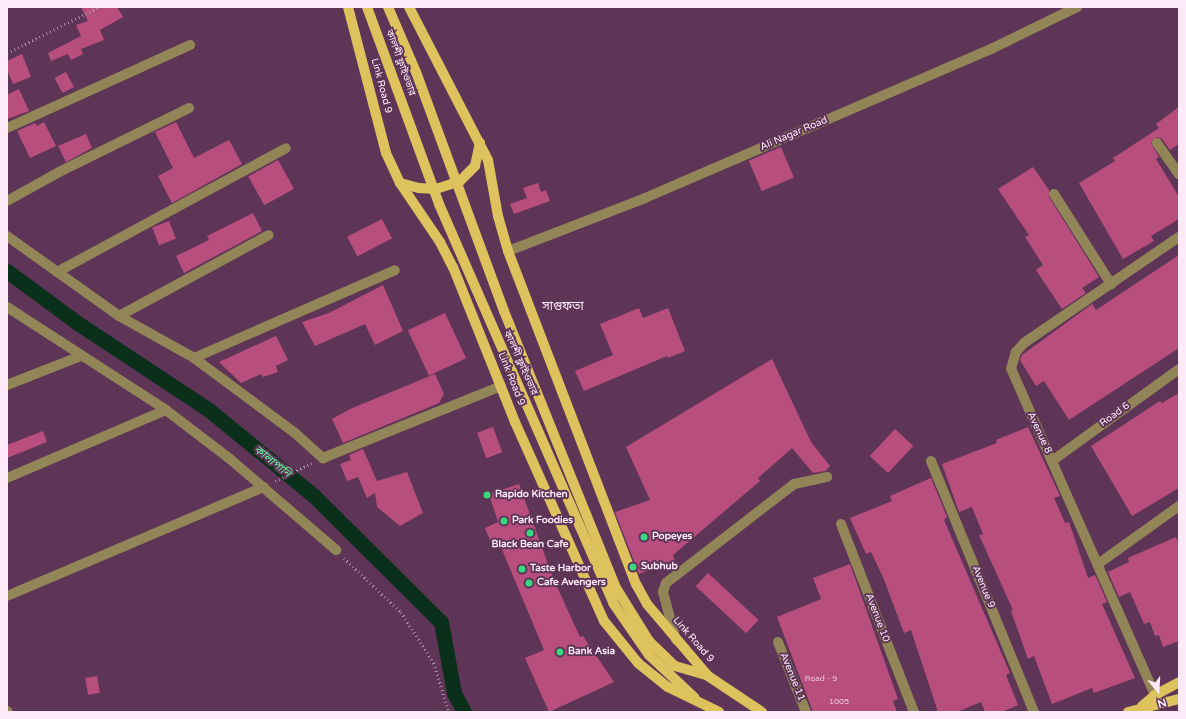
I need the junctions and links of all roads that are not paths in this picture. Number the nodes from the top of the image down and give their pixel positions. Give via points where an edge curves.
1 (348, 7) edge
2 (367, 7) edge
3 (388, 7) edge
4 (409, 7) edge
5 (1077, 7) edge
6 (190, 45) dead end
7 (189, 108) dead end
8 (7, 128) edge
9 (480, 141) junction
10 (1157, 143) dead end
11 (286, 148) dead end
12 (1179, 175) edge
13 (400, 183) junction
14 (1054, 194) dead end
15 (7, 201) edge
16 (269, 235) dead end
17 (7, 236) edge
18 (1179, 237) edge
19 (508, 251) junction
20 (395, 270) dead end
21 (58, 272) junction
22 (1111, 284) junction
23 (7, 307) edge
24 (119, 316) junction
25 (81, 356) junction
26 (194, 358) junction
27 (1179, 368) edge
28 (7, 385) edge
29 (501, 386) junction
30 (166, 410) junction
31 (931, 461) dead end
32 (1052, 462) junction
33 (827, 477) dead end
34 (7, 478) edge
35 (268, 485) junction
36 (1179, 506) edge
37 (841, 524) dead end
38 (336, 550) road end
39 (1098, 564) junction
40 (7, 596) edge
41 (676, 640) junction
42 (778, 642) dead end
43 (708, 676) junction
44 (1179, 682) edge
45 (1155, 695) junction
46 (1179, 699) edge
47 (698, 701) junction
48 (1144, 709) edge
49 (712, 711) edge
50 (762, 712) edge
51 (806, 712) edge
52 (914, 712) edge
53 (1034, 712) edge
54 (1128, 712) edge

1 - 13 main road, Link Road 9 via 386,153
2 - 47 main road, কালশী ফ্লাইওভার via 439,204 613,604 649,655
3 - 43 main road via 416,72 504,311 616,588 649,641 675,666
4 - 9 main road, Link Road 9
5 - 19 street, Ali Nagar Road via 991,49 645,198
6 - 8 street
7 - 15 street via 59,172
9 - 13 main road via 475,166 460,181 436,189
9 - 19 main road, Link Road 9 via 488,160 498,216
10 - 12 street
11 - 21 street
13 - 29 main road, Link Road 9 via 440,242 453,267
14 - 22 street
16 - 24 street
17 - 21 street
18 - 22 street, Avenue 8
19 - 41 main road, Link Road 9 via 636,584 646,604
20 - 26 street
21 - 24 street
22 - 32 street, Avenue 8 via 1024,343 1012,363 1015,381
23 - 25 street
24 - 26 street
25 - 28 street
25 - 30 street
26 - 29 street via 295,433 323,458
27 - 32 street, Road 6
29 - 47 main road, Link Road 9 via 559,524 604,621 638,663 668,687
30 - 34 street
30 - 35 street
31 - 53 street, Avenue 9
32 - 39 street, Avenue 8
33 - 41 street via 794,484 666,583 663,592
35 - 38 street
35 - 40 street
36 - 39 street
37 - 52 street, Avenue 10
39 - 45 street, Avenue 8
41 - 43 main road, Link Road 9
42 - 51 street, Avenue 11
43 - 50 main road, Link Road 9
44 - 45 main road
45 - 48 main road
46 - 48 main road
47 - 49 main road, Link Road 9
48 - 54 main road

